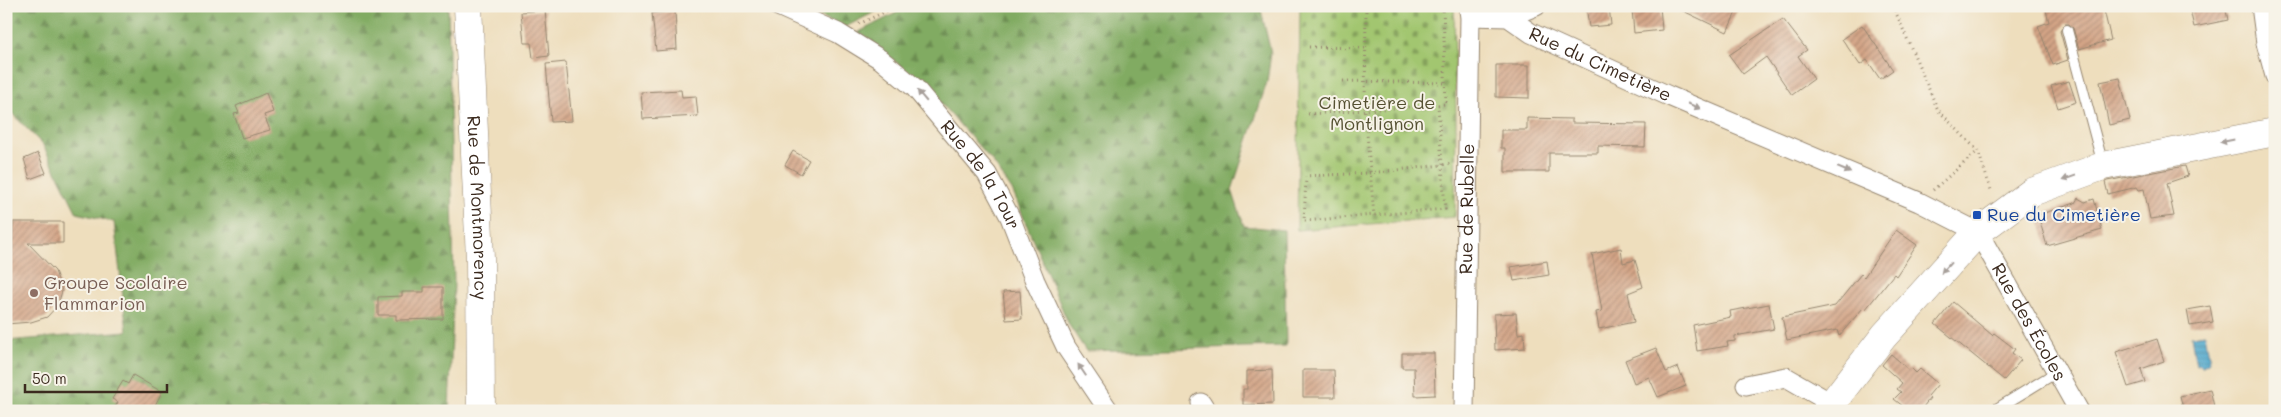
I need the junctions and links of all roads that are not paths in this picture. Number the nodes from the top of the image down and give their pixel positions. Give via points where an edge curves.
1 (468, 6) edge
2 (778, 6) edge
3 (1536, 6) edge
4 (2261, 6) edge
5 (1469, 11) edge
6 (1508, 17) junction
7 (2067, 30) dead end
8 (2275, 76) edge
9 (2275, 132) edge
10 (2103, 166) junction
11 (1978, 232) junction
12 (2057, 372) junction
13 (1746, 385) dead end
14 (1828, 407) edge
15 (481, 411) edge
16 (1110, 411) edge
17 (1464, 411) edge
18 (1993, 411) edge
19 (2078, 411) edge

1 - 15 main road, Rue de Montmorency via 480,258
16 -> 2 street, Rue de la Tour via 1066,347 988,174 915,88 880,59 838,33
3 - 6 street
4 - 8 street
5 - 6 street
5 - 17 street, Rue de Rubelle
6 -> 11 street, Rue du Cimetière via 1531,33 1669,96 1919,202
7 - 10 lane
9 -> 10 main road
10 -> 11 main road via 2032,192
11 - 12 street, Rue des Écoles
11 -> 14 main road via 1884,336
12 - 18 lane
12 - 19 street, Rue des Écoles
13 - 14 street via 1786,377

